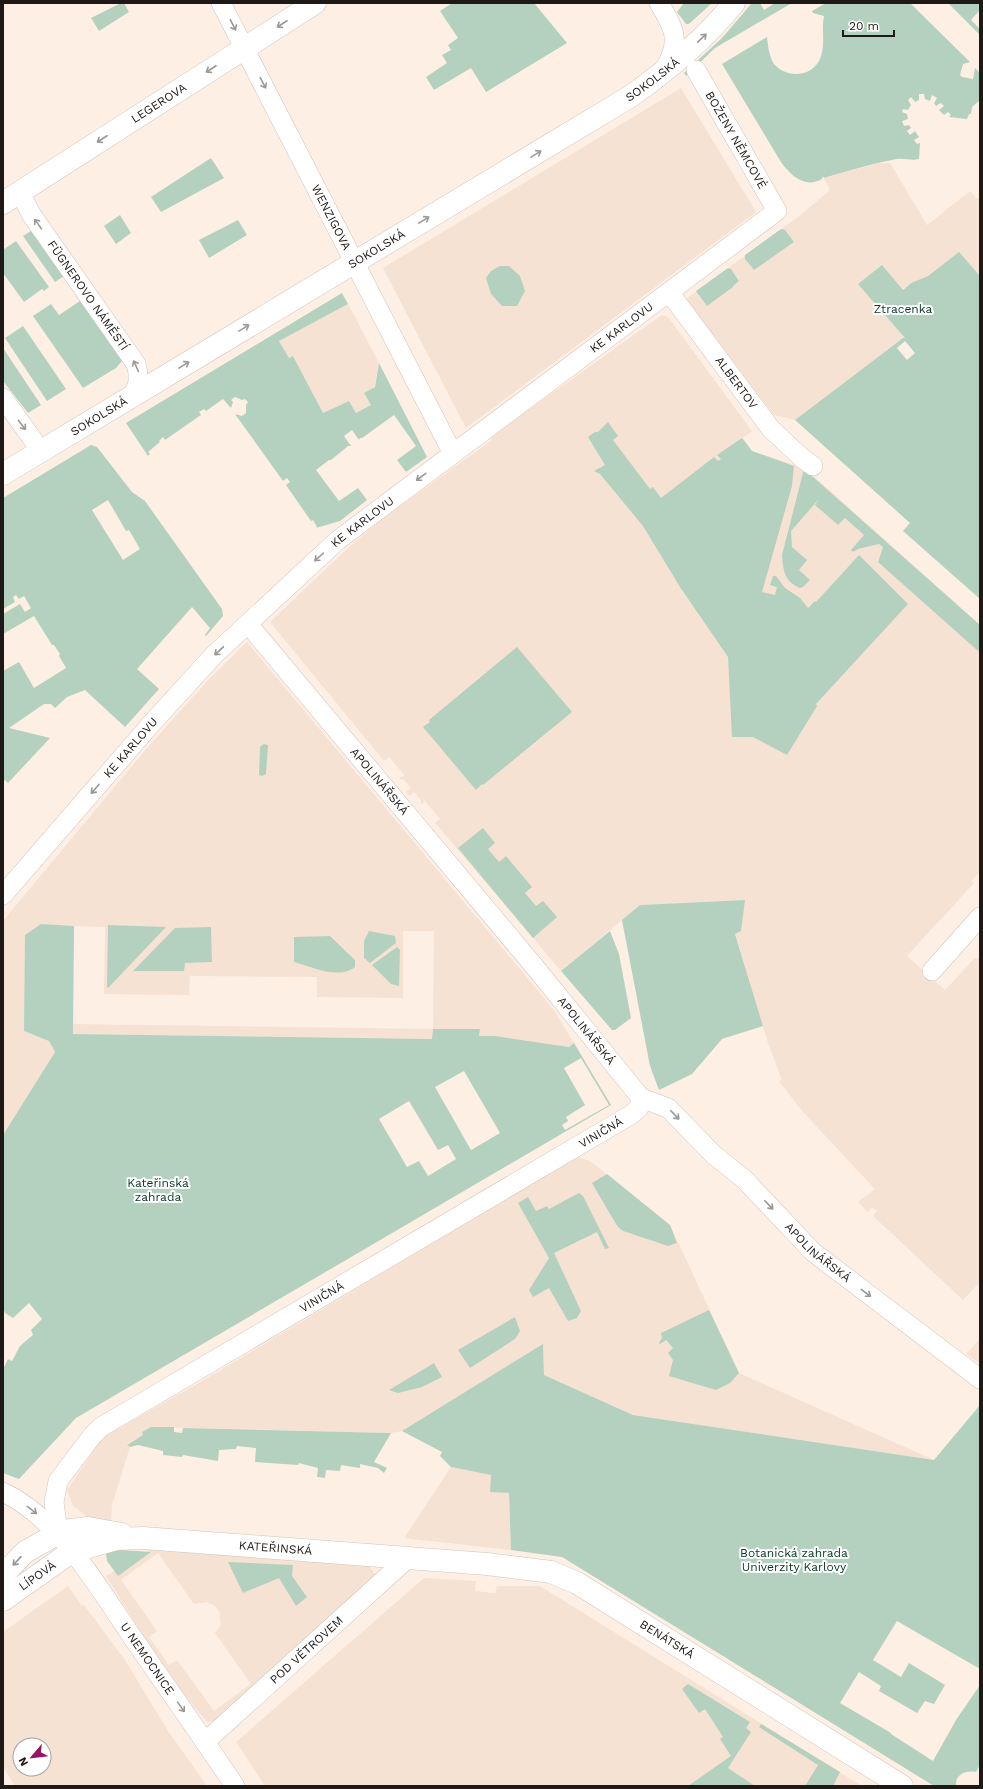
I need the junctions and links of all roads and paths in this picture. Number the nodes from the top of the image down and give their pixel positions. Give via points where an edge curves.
1 (221, 3) edge
2 (315, 3) edge
3 (659, 3) edge
4 (734, 3) edge
5 (244, 48) junction
6 (696, 70) dead end
7 (662, 73) junction
8 (11, 197) edge
9 (777, 211) joint
10 (354, 262) junction
11 (669, 292) junction
12 (3, 398) edge
13 (126, 400) junction
14 (41, 451) junction
15 (452, 454) junction
16 (813, 466) dead end
17 (3, 474) edge
18 (248, 624) junction
19 (3, 895) edge
20 (980, 917) edge
21 (932, 970) dead end
22 (641, 1098) junction
23 (980, 1379) edge
24 (3, 1492) edge
25 (57, 1534) junction
26 (143, 1538) junction
27 (71, 1552) junction
28 (408, 1558) junction
29 (3, 1576) edge
30 (3, 1600) edge
31 (205, 1742) junction
32 (235, 1786) edge
33 (902, 1786) edge

1 -> 5 street, WENZIGOVA
2 -> 5 main road, LEGEROVA
3 - 7 street via 672,28 675,44 671,59
7 -> 4 main road, SOKOLSKÁ via 710,30
5 -> 8 main road, LEGEROVA
5 -> 10 street, WENZIGOVA
6 - 9 street, BOŽENY NĚMCOVÉ
10 -> 7 main road, SOKOLSKÁ via 603,114
13 -> 8 street, FÜGNEROVO NÁMĚSTÍ via 132,396 137,384 139,372 136,364 31,214
9 - 11 street, KE KARLOVU
13 -> 10 main road, SOKOLSKÁ
10 - 15 street, WENZIGOVA
11 - 15 street, KE KARLOVU
11 - 16 street, ALBERTOV via 770,429
12 -> 14 street
13 - 14 main road, SOKOLSKÁ
14 - 17 main road, SOKOLSKÁ
15 -> 18 street, KE KARLOVU via 338,540
18 -> 19 street, KE KARLOVU via 214,655 151,724
18 - 22 street, APOLINÁŘSKÁ
20 - 21 street
22 -> 23 street, APOLINÁŘSKÁ via 668,1108 714,1155 744,1179 813,1252
22 - 25 street, VINIČNÁ via 639,1108 632,1114 101,1428 58,1481 54,1502
24 -> 25 street via 36,1513
25 - 26 main road, KATEŘINSKÁ via 88,1528
25 - 27 street, U NEMOCNICE
25 -> 29 main road, LÍPOVÁ via 25,1552
26 - 27 main road, KATEŘINSKÁ via 117,1539
26 - 28 main road, KATEŘINSKÁ
27 - 30 main road, LÍPOVÁ
27 -> 31 street, U NEMOCNICE
28 - 31 street, POD VĚTROVEM
28 - 33 main road, BENÁTSKÁ via 487,1564 564,1576
31 - 32 street, U NEMOCNICE

